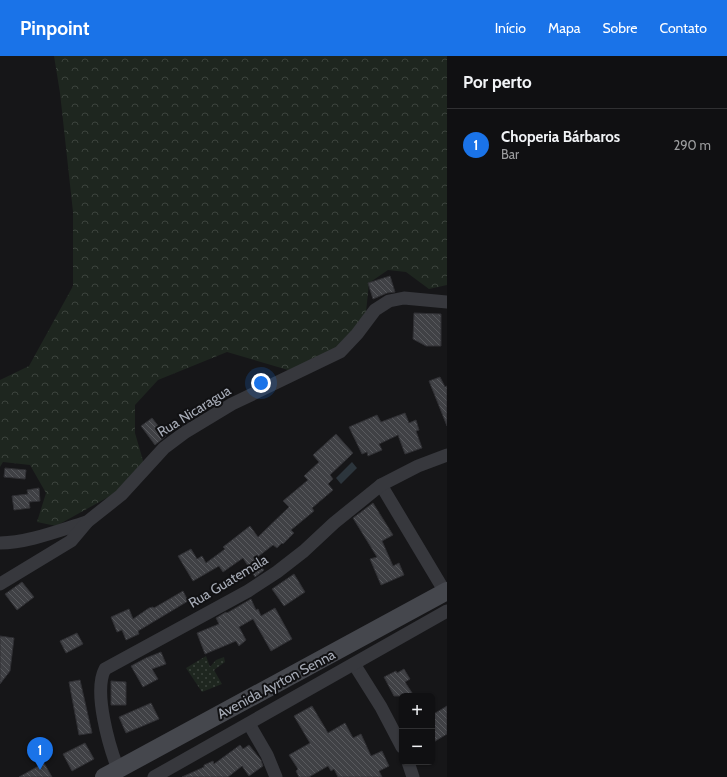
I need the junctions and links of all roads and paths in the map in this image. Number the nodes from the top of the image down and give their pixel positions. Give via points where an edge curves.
1 (447, 302) edge
2 (447, 455) edge
3 (381, 485) junction
4 (87, 522) junction
5 (0, 543) edge
6 (0, 584) edge
7 (446, 591) edge
8 (447, 611) edge
9 (354, 664) junction
10 (249, 724) junction
11 (399, 741) edge
12 (409, 765) edge
13 (111, 773) edge
14 (154, 777) edge
15 (276, 777) edge
16 (414, 777) edge

1 - 4 street, Rua Nicaragua via 404,298 389,301 375,310 340,352 232,404 184,433 164,448 121,495
2 - 3 street, Rua Guatemala
3 - 7 street
3 - 13 street, Rua Guatemala via 277,572 248,591 105,669 101,676 101,703 114,758
4 - 5 street via 31,538
4 - 6 street, Rua Nicaragua via 70,541
7 - 13 main road, Avenida Ayrton Senna
8 - 9 street
9 - 10 street
9 - 11 street
10 - 14 street
10 - 15 street
12 - 16 street

